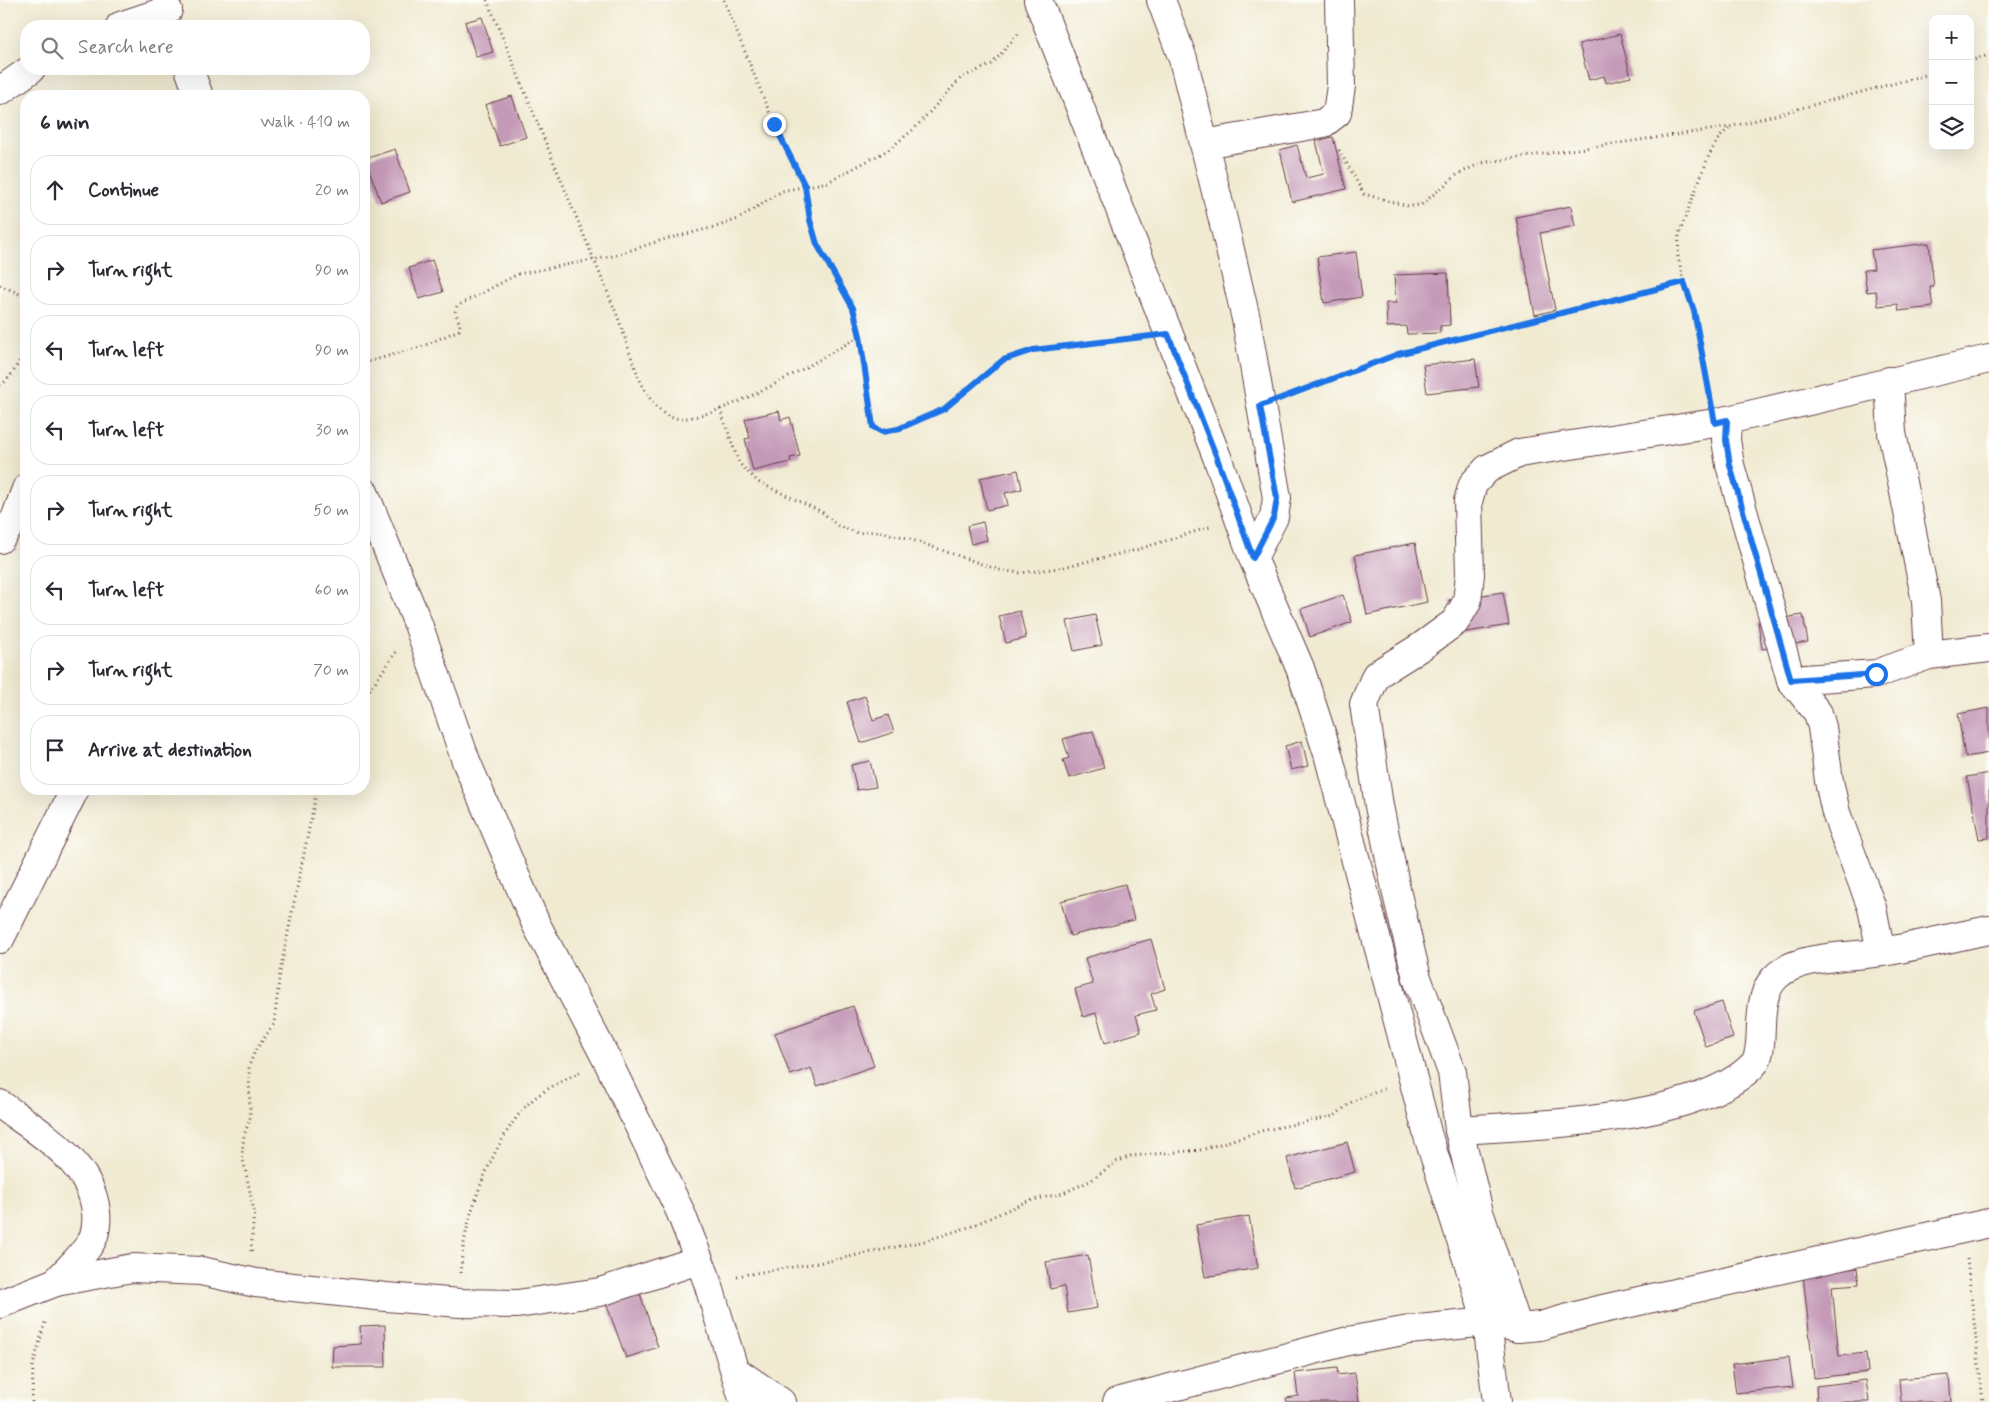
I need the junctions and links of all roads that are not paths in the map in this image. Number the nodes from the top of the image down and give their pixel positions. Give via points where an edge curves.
1 (1161, 0) edge
2 (1339, 0) edge
3 (1040, 5) edge
4 (169, 12) edge
5 (141, 20) edge
6 (23, 75) edge
7 (191, 75) edge
8 (197, 90) edge
9 (0, 91) edge
10 (1204, 144) junction
11 (1989, 360) edge
12 (1889, 381) junction
13 (1721, 422) junction
14 (20, 505) edge
15 (370, 507) edge
16 (0, 539) edge
17 (1253, 558) junction
18 (1989, 648) edge
19 (1929, 655) junction
20 (1791, 680) junction
21 (71, 795) edge
22 (1989, 930) edge
23 (0, 938) edge
24 (1881, 952) junction
25 (0, 1104) edge
26 (1459, 1130) junction
27 (1977, 1226) edge
28 (703, 1270) junction
29 (56, 1282) junction
30 (0, 1304) edge
31 (1487, 1322) junction
32 (1518, 1328) junction
33 (736, 1372) junction
34 (744, 1402) edge
35 (781, 1402) edge
36 (1117, 1402) edge
37 (1497, 1402) edge

1 - 10 street via 1183,59
2 - 10 street via 1341,86 1337,113 1324,123
3 - 17 street
4 - 5 street
6 - 9 street
7 - 8 street
10 - 17 street via 1246,318 1277,498 1274,517
11 - 12 street
12 - 13 street
12 - 19 street via 1892,433 1926,601
13 - 20 street via 1730,465
13 - 26 street via 1519,453 1487,469 1473,484 1468,501 1470,574 1467,602 1454,622 1376,675 1364,704 1379,806 1397,894 1417,978 1452,1072
14 - 16 street via 15,519
15 - 28 street via 418,624 466,761 536,924 680,1210
17 - 31 street via 1300,668 1328,754 1428,1136
18 - 19 street
19 - 20 street via 1876,674
20 - 24 street via 1820,720 1836,813 1872,908
21 - 23 street
22 - 24 street
24 - 26 street via 1801,963 1779,974 1766,994 1760,1012 1760,1040 1754,1064 1730,1082 1687,1102 1576,1122
25 - 29 street via 53,1143 82,1172 94,1197 96,1220 92,1241
26 - 32 street via 1479,1212
27 - 32 street via 1594,1311 1540,1326
28 - 29 street via 600,1292 517,1304 460,1303 332,1292 201,1271 132,1268
28 - 33 street
29 - 30 street
31 - 32 street
31 - 36 street via 1409,1330 1348,1341
31 - 37 street
33 - 34 street
33 - 35 street

